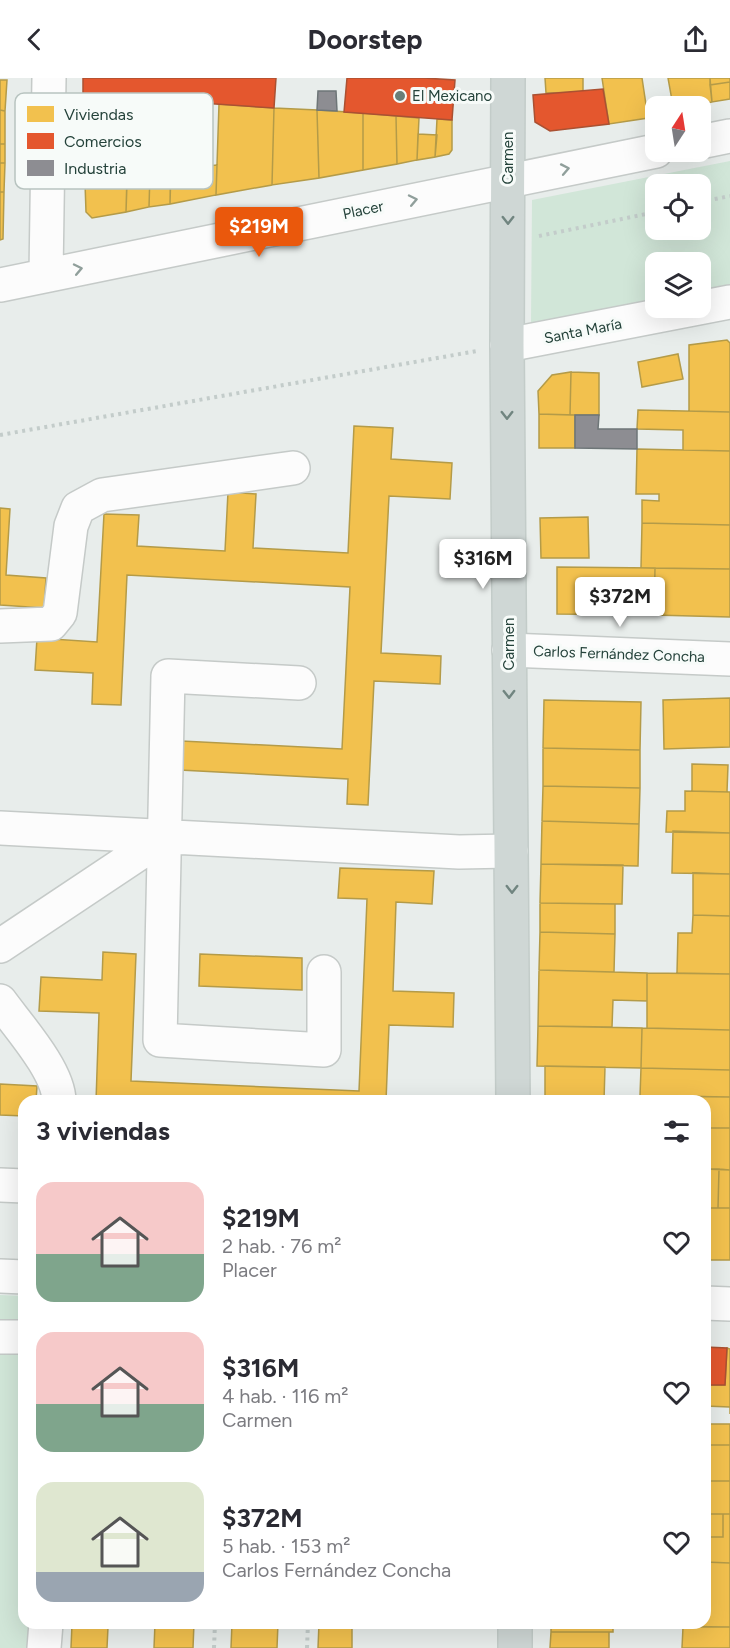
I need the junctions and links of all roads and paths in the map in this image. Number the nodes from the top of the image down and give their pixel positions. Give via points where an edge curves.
1 (49, 78) edge
2 (507, 78) edge
3 (49, 93) edge
4 (730, 136) edge
5 (711, 140) edge
6 (645, 153) edge
7 (508, 180) junction
8 (47, 189) edge
9 (730, 196) edge
10 (711, 200) edge
11 (645, 214) edge
12 (537, 236) dead end
13 (46, 275) junction
14 (0, 285) edge
15 (730, 302) edge
16 (507, 345) junction
17 (0, 435) edge
18 (293, 468) dead end
19 (0, 626) edge
20 (509, 650) junction
21 (730, 659) edge
22 (299, 683) dead end
23 (0, 828) edge
24 (165, 836) junction
25 (511, 851) junction
26 (0, 946) edge
27 (324, 972) dead end
28 (0, 1001) edge
29 (59, 1095) edge
30 (513, 1095) edge
31 (0, 1185) edge
32 (18, 1186) edge
33 (0, 1276) edge
34 (18, 1277) edge
35 (711, 1303) edge
36 (730, 1304) edge
37 (0, 1337) edge
38 (18, 1337) edge
39 (46, 1629) edge
40 (215, 1629) edge
41 (308, 1629) edge
42 (515, 1629) edge
43 (44, 1648) edge
44 (214, 1648) edge
45 (308, 1648) edge
46 (515, 1648) edge

1 - 3 street
2 - 7 main road, Carmen
4 - 5 street
7 -> 6 street, Placer
13 -> 7 street, Placer
7 -> 16 main road, Carmen
8 - 13 street
9 - 10 path
11 - 12 path
13 - 14 street, Placer
15 - 16 street, Santa María
16 - 17 path
16 -> 20 main road, Carmen
18 - 19 street via 102,495 78,508 71,526 60,613 51,624
20 - 21 street, Carlos Fernández Concha
20 -> 25 main road, Carmen
22 - 24 street via 168,676
23 - 24 street
24 - 25 street via 459,852
24 - 26 street
24 - 27 street via 160,1040 324,1050
25 -> 30 main road, Carmen
28 - 29 street via 51,1072
31 - 32 street
33 - 34 street
35 - 36 street
37 - 38 street
39 - 43 street
40 - 44 path
41 - 45 path
42 - 46 main road

